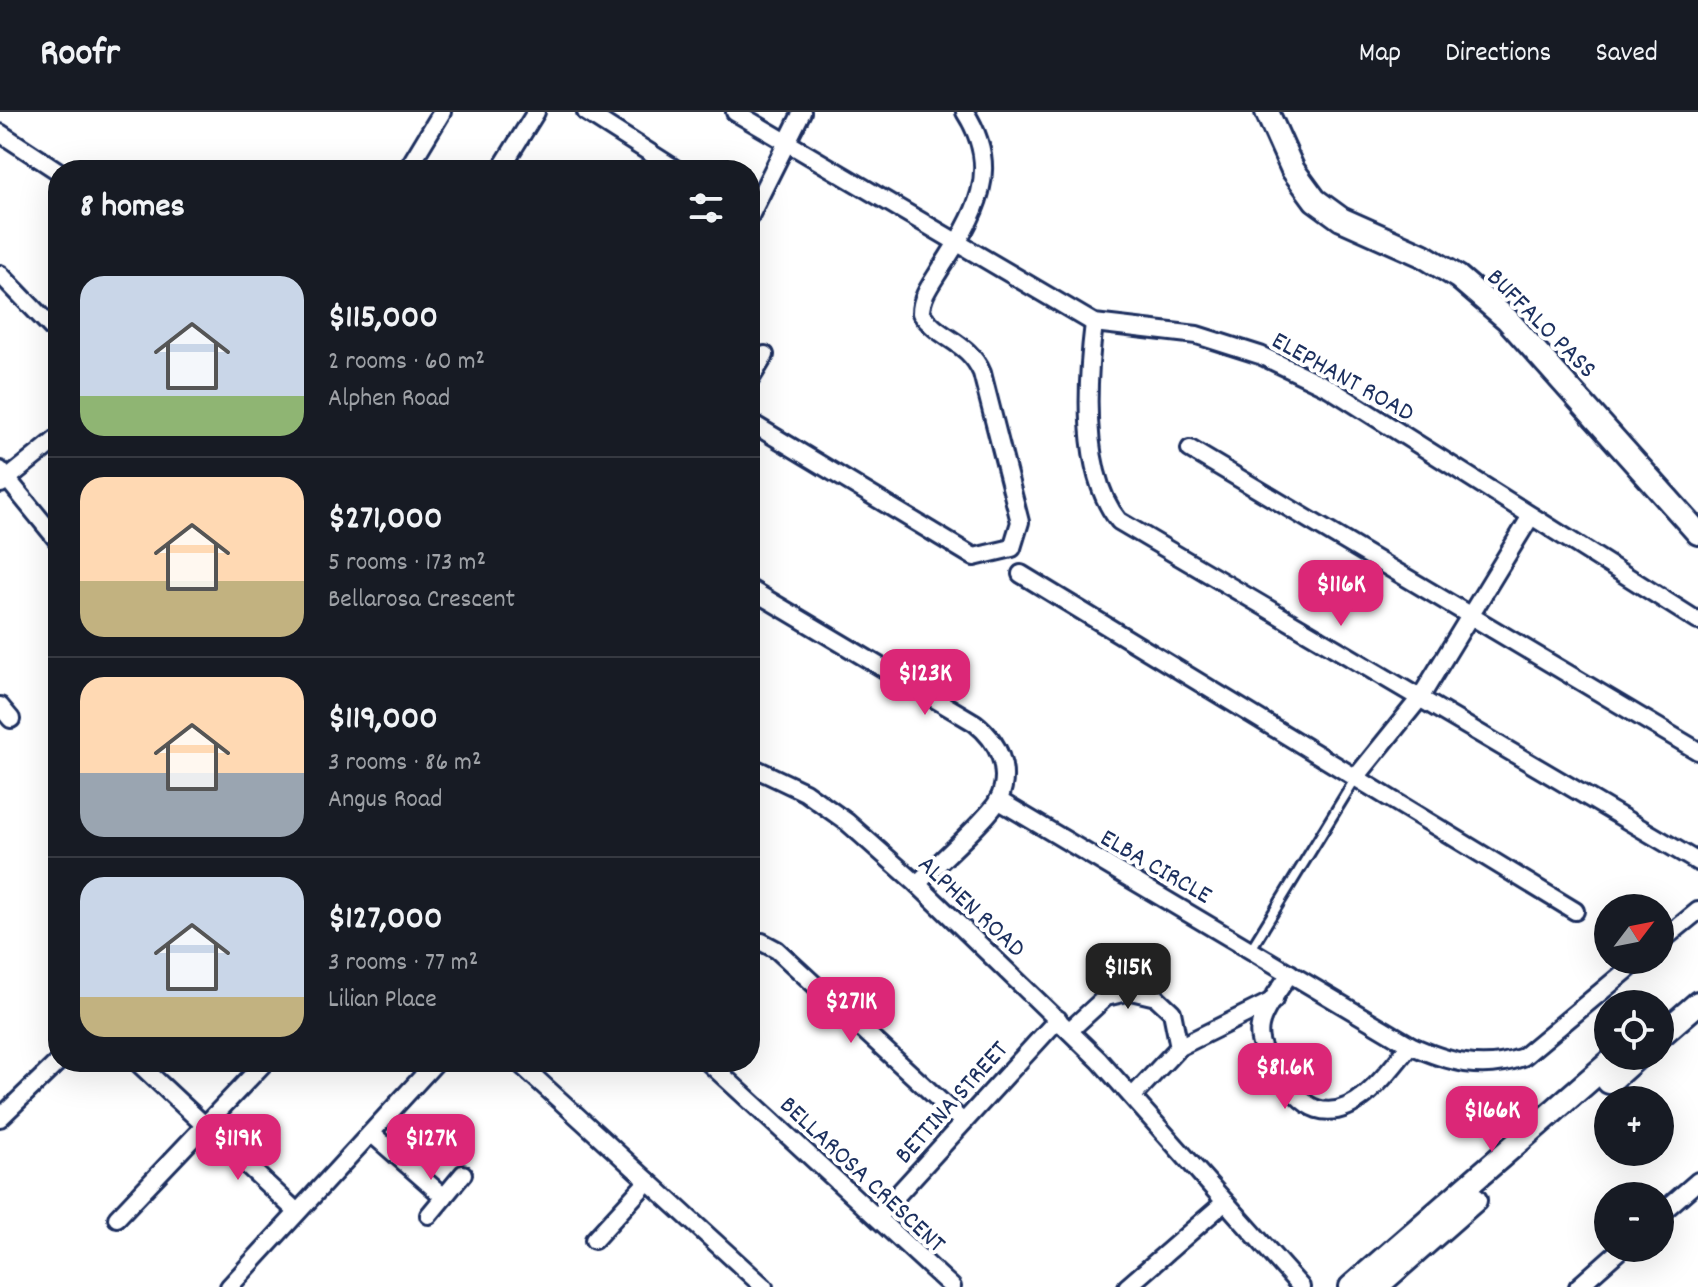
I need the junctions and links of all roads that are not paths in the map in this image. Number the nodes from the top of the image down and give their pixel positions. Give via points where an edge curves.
1 (442, 112) edge
2 (536, 112) edge
3 (586, 112) edge
4 (735, 112) edge
5 (802, 112) edge
6 (965, 112) edge
7 (1267, 112) edge
8 (0, 133) edge
9 (785, 143) junction
10 (413, 160) edge
11 (507, 160) edge
12 (661, 160) edge
13 (48, 164) edge
14 (760, 195) edge
15 (957, 244) junction
16 (0, 274) edge
17 (1094, 323) junction
18 (48, 324) edge
19 (765, 355) dead end
20 (760, 363) edge
21 (760, 428) edge
22 (48, 445) edge
23 (1190, 449) dead end
24 (3, 478) edge
25 (1531, 516) junction
26 (48, 530) edge
27 (1698, 533) edge
28 (1021, 574) dead end
29 (760, 595) edge
30 (1470, 615) junction
31 (1698, 621) edge
32 (1420, 698) junction
33 (1698, 751) edge
34 (760, 771) edge
35 (1357, 776) junction
36 (998, 800) junction
37 (1698, 862) edge
38 (917, 884) junction
39 (1575, 911) dead end
40 (1698, 911) edge
41 (1674, 931) edge
42 (760, 942) edge
43 (1251, 949) junction
44 (1290, 973) junction
45 (1622, 974) edge
46 (1698, 986) edge
47 (1274, 1000) junction
48 (1698, 1003) edge
49 (1674, 1007) edge
50 (1674, 1024) edge
51 (1064, 1025) junction
52 (1410, 1045) junction
53 (1179, 1047) junction
54 (1601, 1070) edge
55 (1622, 1070) edge
56 (48, 1072) edge
57 (148, 1072) edge
58 (256, 1072) edge
59 (427, 1072) edge
60 (529, 1072) edge
61 (719, 1072) edge
62 (1133, 1096) junction
63 (0, 1118) edge
64 (963, 1122) junction
65 (207, 1125) junction
66 (371, 1133) junction
67 (463, 1174) dead end
68 (648, 1181) junction
69 (1698, 1181) edge
70 (444, 1197) junction
71 (1225, 1202) junction
72 (1674, 1202) edge
73 (296, 1211) junction
74 (429, 1215) dead end
75 (878, 1216) junction
76 (117, 1218) dead end
77 (594, 1240) dead end
78 (1606, 1262) edge
79 (234, 1282) edge
80 (253, 1287) edge
81 (764, 1287) edge
82 (952, 1287) edge
83 (1127, 1287) edge
84 (1301, 1287) edge
85 (1351, 1287) edge
86 (1376, 1287) edge
87 (1578, 1287) edge

1 - 10 street
2 - 11 street
3 - 12 street
4 - 9 street, ELEPHANT ROAD
5 - 9 street
6 - 15 street via 977,130 985,173 981,195
7 - 27 main road, BUFFALO PASS via 1293,170 1315,200 1341,219 1458,277 1534,348
8 - 13 street
9 - 14 street
9 - 15 street, ELEPHANT ROAD
15 - 17 street, ELEPHANT ROAD
15 - 21 street via 923,298 921,313 973,353 982,373 1020,522 1012,548 974,557
16 - 18 street
17 - 25 street, ELEPHANT ROAD via 1197,335 1260,355 1329,388
17 - 32 street via 1088,377 1090,434 1104,494 1119,521
19 - 20 street
22 - 24 street
23 - 30 street
24 - 26 street
25 - 30 street
25 - 31 street, ELEPHANT ROAD
28 - 35 street
29 - 36 street via 990,735 1003,768
30 - 32 street
30 - 33 street
32 - 35 street
32 - 37 street
34 - 38 street, ALPHEN ROAD via 805,792 847,822
35 - 39 street
35 - 43 lane
36 - 38 street
36 - 43 street, ELBA CIRCLE
38 - 51 street, ALPHEN ROAD
40 - 41 street
42 - 64 street via 777,950
43 - 44 street, ELBA CIRCLE
44 - 47 street
44 - 52 street, ELBA CIRCLE
45 - 52 street, ELBA CIRCLE via 1523,1057 1504,1064 1446,1061
46 - 49 main road
47 - 52 street via 1260,1022 1258,1037 1300,1098 1317,1109 1334,1110 1360,1097
47 - 53 street
48 - 50 main road
51 - 53 street, BETTINA STREET via 1106,997 1131,991 1156,997 1172,1012
51 - 62 street, ALPHEN ROAD
51 - 64 street, BETTINA STREET
53 - 62 street
54 - 85 main road
55 - 86 main road
56 - 63 street
57 - 65 street
58 - 65 street
59 - 66 street
60 - 68 street
61 - 75 street, BELLAROSA CRESCENT
62 - 71 street, ALPHEN ROAD
64 - 75 street, BETTINA STREET
65 - 73 street
65 - 76 street
66 - 70 street
66 - 73 street
67 - 70 street
68 - 77 street
68 - 81 street
69 - 72 street
70 - 74 street
71 - 83 street
71 - 84 street, ALPHEN ROAD
73 - 79 street
75 - 82 street, BELLAROSA CRESCENT
78 - 87 street
79 - 80 street

